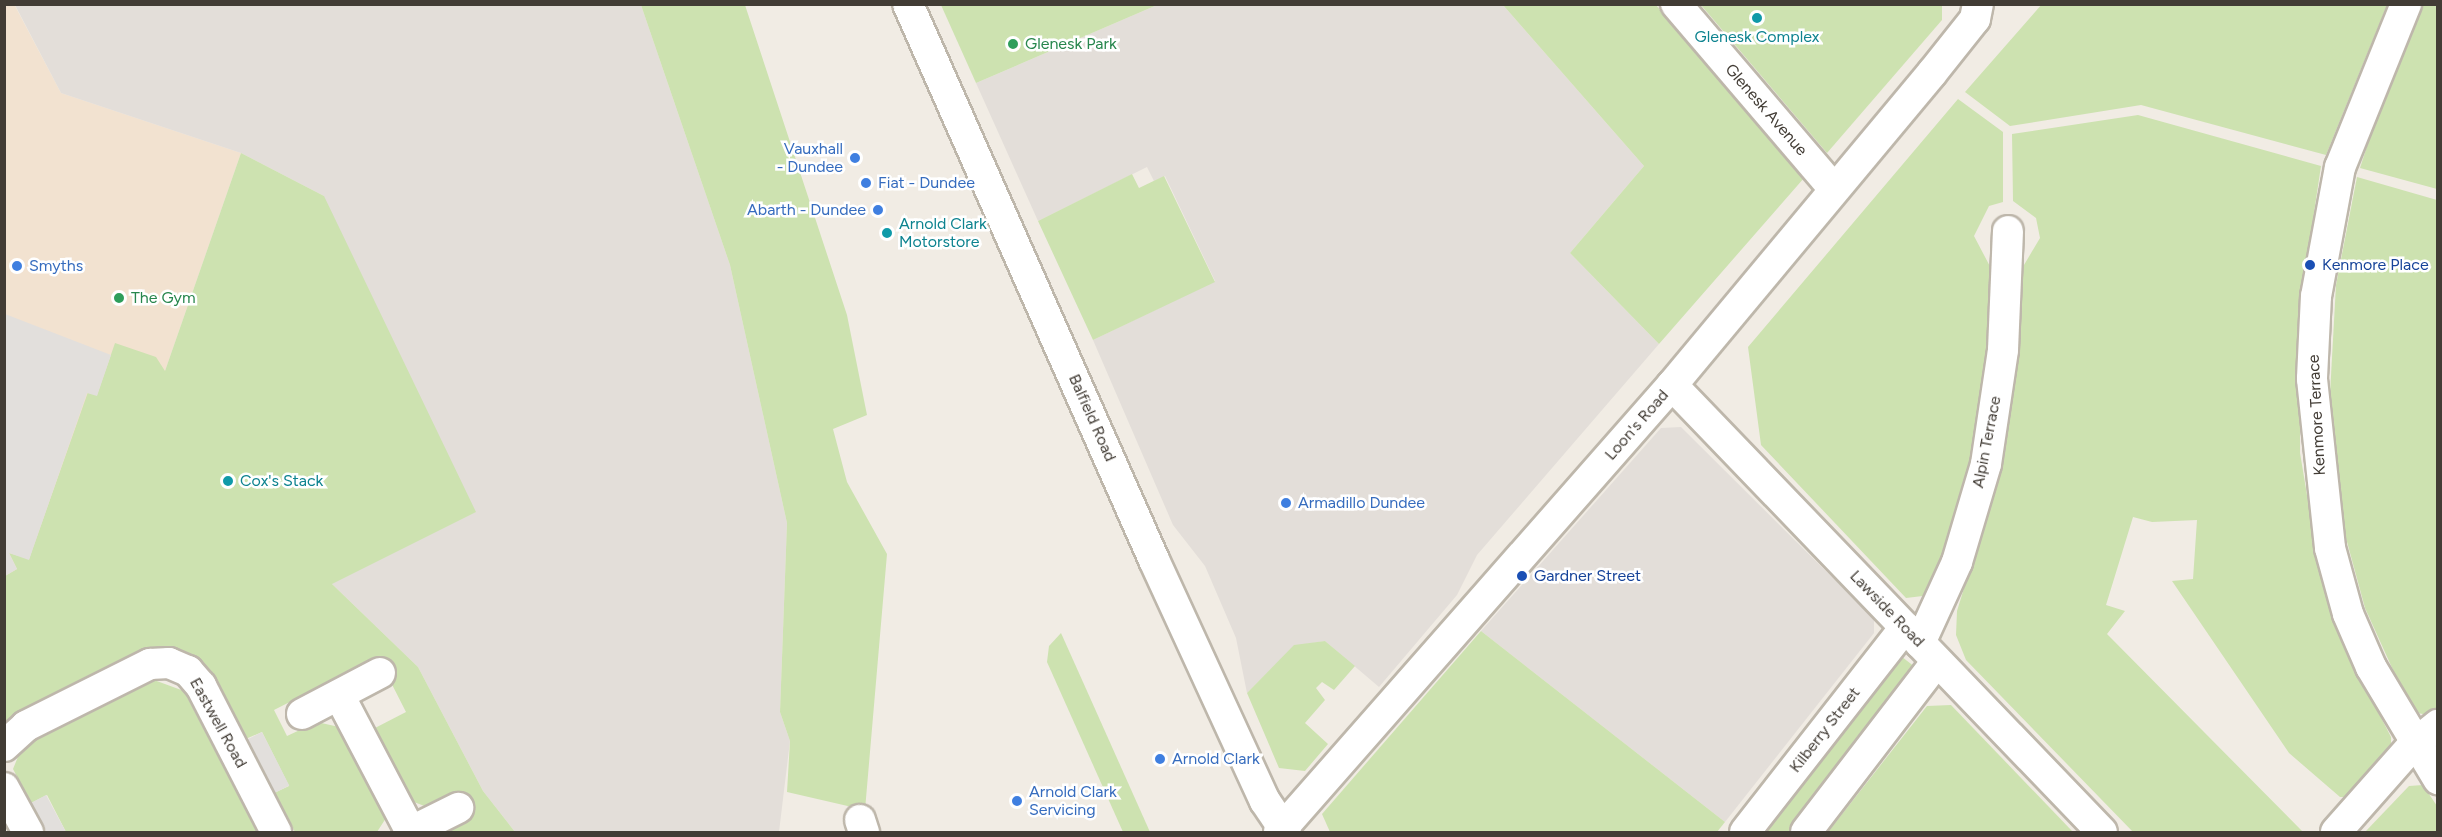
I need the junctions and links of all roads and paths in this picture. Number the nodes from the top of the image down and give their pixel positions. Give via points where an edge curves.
1 (908, 4) edge
2 (1676, 4) edge
3 (1978, 4) edge
4 (2406, 4) edge
5 (1834, 189) junction
6 (2008, 231) dead end
7 (1672, 385) junction
8 (1921, 644) junction
9 (380, 673) dead end
10 (339, 695) junction
11 (302, 714) dead end
12 (2438, 725) edge
13 (2413, 745) junction
14 (4, 746) edge
15 (2438, 779) edge
16 (4, 788) edge
17 (458, 808) dead end
18 (1282, 831) edge
19 (28, 832) edge
20 (276, 832) edge
21 (411, 832) edge
22 (1745, 832) edge
23 (1806, 832) edge
24 (2102, 832) edge
25 (2336, 832) edge

1 - 18 street, Balfield Road via 1154,560
2 - 5 street, Glenesk Avenue
3 - 5 street, Loon's Road via 1976,19
4 - 13 street, Kenmore Terrace via 2340,167 2316,296 2312,379 2330,548 2348,614
5 - 7 street, Loon's Road
6 - 8 street, Alpin Terrace via 2003,350 1986,464 1953,573
7 - 8 street, Lawside Road
7 - 18 street, Loon's Road
8 - 22 street, Kilberry Street
8 - 23 street
8 - 24 street, Lawside Road
9 - 10 street
10 - 11 street
10 - 21 street
12 - 13 street
13 - 15 street, Kenmore Terrace
13 - 25 street
14 - 20 street, Eastwell Road via 26,726 150,664 169,663 188,671 201,686
16 - 19 street
17 - 21 street

